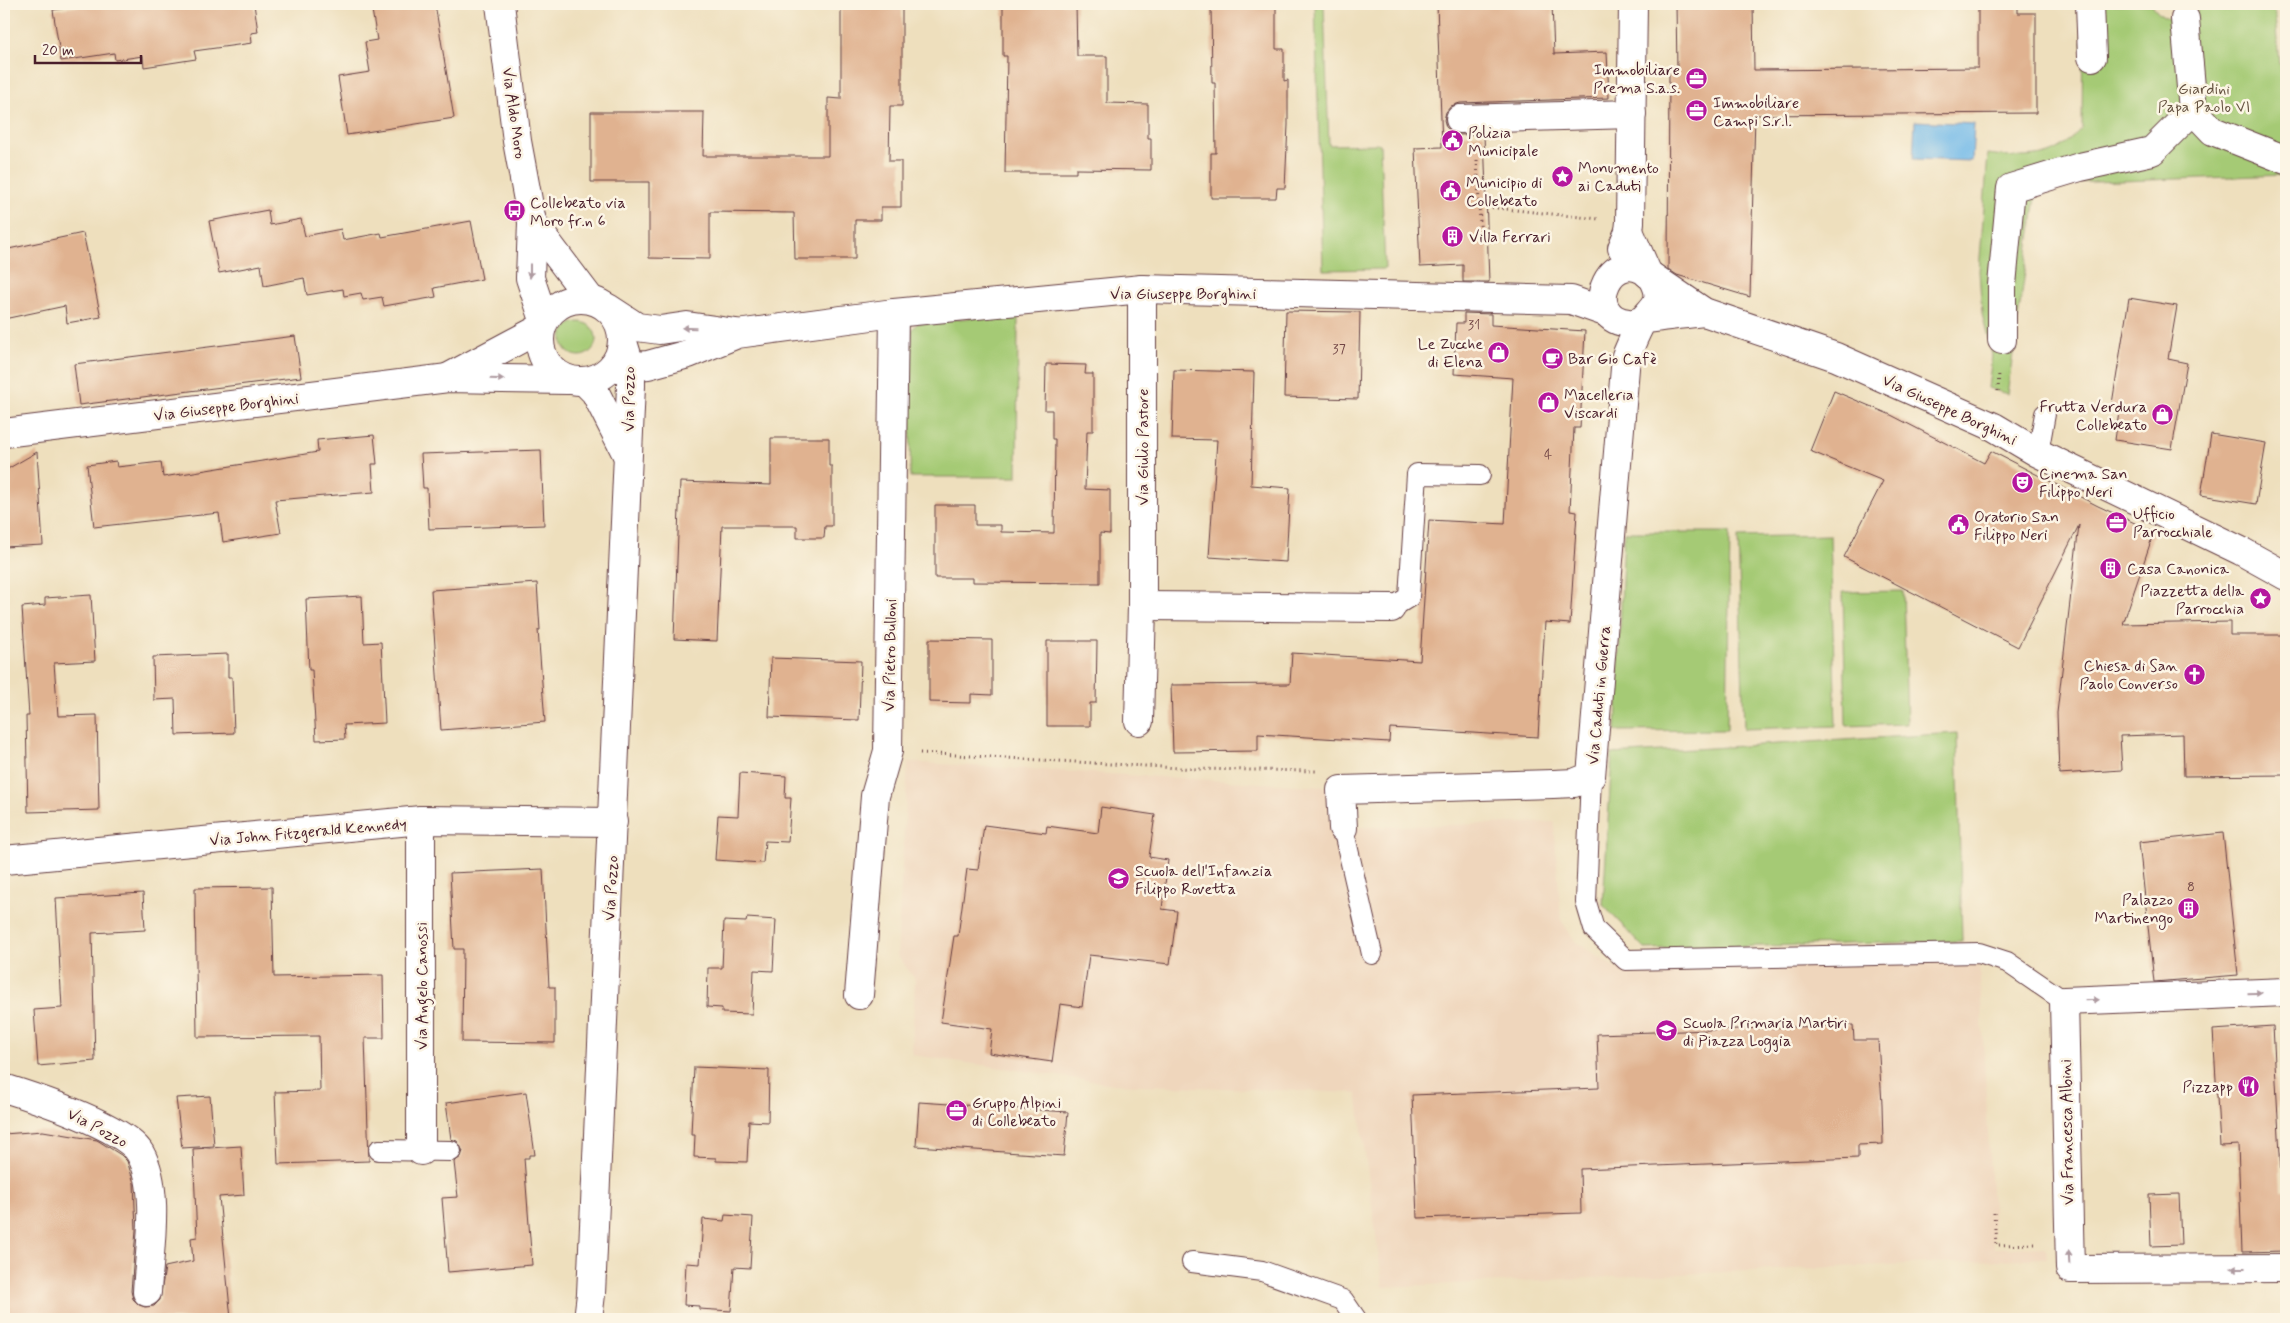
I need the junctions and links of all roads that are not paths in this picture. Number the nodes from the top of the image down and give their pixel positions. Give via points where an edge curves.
1 (500, 4) edge
2 (1633, 4) edge
3 (2097, 4) edge
4 (2185, 19) dead end
5 (2092, 57) dead end
6 (2193, 110) junction
7 (1632, 114) junction
8 (1460, 119) dead end
9 (2286, 160) edge
10 (532, 222) junction
11 (1629, 226) junction
12 (1611, 274) junction
13 (1648, 274) junction
14 (1142, 289) junction
15 (1571, 300) junction
16 (597, 302) junction
17 (1704, 312) junction
18 (894, 313) junction
19 (1608, 313) junction
20 (1644, 319) junction
21 (543, 324) junction
22 (737, 334) junction
23 (2002, 340) dead end
24 (1626, 356) junction
25 (621, 368) junction
26 (448, 378) junction
27 (577, 381) junction
28 (2045, 414) dead end
29 (4, 433) edge
30 (2038, 453) junction
31 (627, 456) junction
32 (1480, 475) dead end
33 (2286, 576) edge
34 (1142, 606) junction
35 (1391, 608) joint
36 (1139, 721) dead end
37 (1591, 776) junction
38 (421, 820) junction
39 (612, 822) junction
40 (1343, 828) joint
41 (4, 860) edge
42 (1372, 954) dead end
43 (2286, 992) edge
44 (860, 995) dead end
45 (2064, 1001) junction
46 (4, 1088) edge
47 (379, 1150) dead end
48 (451, 1150) dead end
49 (421, 1151) junction
50 (1192, 1262) dead end
51 (2286, 1268) edge
52 (147, 1292) dead end
53 (588, 1319) edge
54 (1356, 1319) edge

1 - 10 street, Via Aldo Moro via 517,141
2 - 7 street
3 - 5 street
4 - 6 street
6 - 9 street via 2213,131
6 - 23 street via 2152,151 2080,167 2012,188 2003,276
7 - 8 street
7 - 11 street
10 - 16 street, Via Aldo Moro
10 -> 21 street, Via Aldo Moro via 530,278
11 - 12 street
11 - 13 street
12 - 13 street, Via Giuseppe Borghini via 1636,267
12 - 15 street, Via Giuseppe Borghini
12 - 19 street via 1602,293
13 - 17 street, Via Giuseppe Borghini
13 - 20 street via 1656,284 1658,298 1654,310
14 - 15 street, Via Giuseppe Borghini
14 - 18 street, Via Giuseppe Borghini
14 - 34 street, Via Giulio Pastore
15 - 19 street, Via Giuseppe Borghini
16 - 21 street, Via Giuseppe Borghini via 576,298 563,302 552,310
22 -> 16 street, Via Giuseppe Borghini via 687,326 660,330 637,327
16 - 25 street via 614,315 621,328
17 - 20 street, Via Giuseppe Borghini
17 - 30 street, Via Giuseppe Borghini via 1836,357 1994,427
18 - 22 street, Via Giuseppe Borghini
18 - 44 street, Via Pietro Bulloni via 888,751 875,796
19 - 20 street, Via Giuseppe Borghini via 1625,322
19 - 24 street, Via Caduti in Guerra
20 - 24 street, Via Caduti in Guerra
21 - 26 street, Via Giuseppe Borghini
21 - 27 street via 539,344 544,359 554,372
22 - 25 street, Via Giuseppe Borghini via 688,354
24 - 37 street, Via Caduti in Guerra
25 - 27 street, Via Giuseppe Borghini via 600,378
25 - 31 street, Via Pozzo
26 -> 27 street, Via Giuseppe Borghini
26 - 29 street, Via Giuseppe Borghini
27 - 31 street, Via Pozzo via 596,392
28 - 30 lane
30 - 33 street, Via Giuseppe Borghini
31 - 39 street, Via Pozzo
32 - 35 lane via 1417,474 1409,597
34 - 35 street
34 - 36 street, Via Giulio Pastore
37 - 40 street, Via Caduti in Guerra via 1574,783 1342,790
37 - 45 lane via 1586,902 1594,929 1626,960 1979,952 2007,962
38 - 39 street, Via John Fitzgerald Kennedy
38 - 41 street, Via John Fitzgerald Kennedy via 354,833
38 - 49 street, Via Angelo Canossi
39 - 53 street, Via Pozzo
40 - 42 lane
45 -> 43 street
51 -> 45 street, Via Francesca Albini via 2070,1270
46 - 52 street, Via Pozzo via 51,1103 124,1136 139,1151 147,1170 152,1205
47 - 49 lane
48 - 49 lane
50 - 54 lane via 1271,1274 1343,1300

